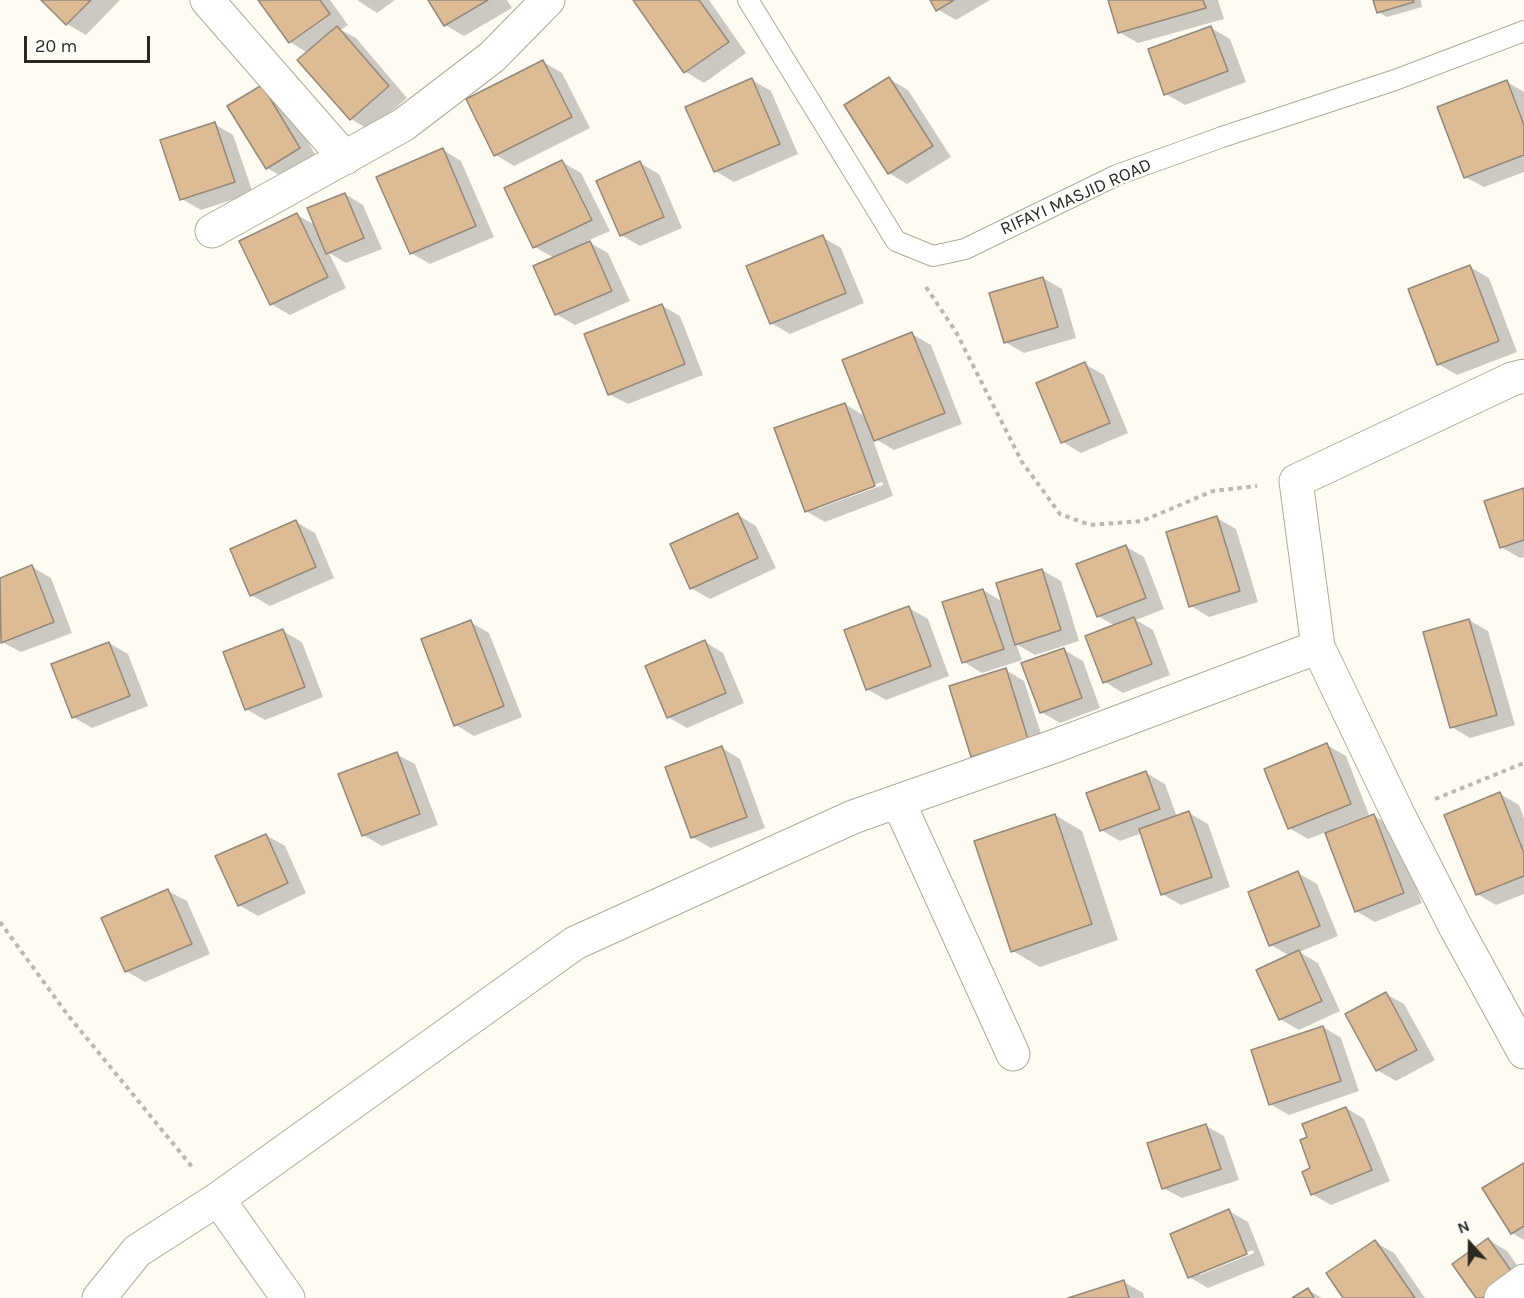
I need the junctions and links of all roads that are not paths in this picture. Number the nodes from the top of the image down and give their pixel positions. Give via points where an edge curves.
1 (207, 0) edge
2 (548, 0) edge
3 (748, 0) edge
4 (1524, 31) edge
5 (345, 158) junction
6 (212, 231) dead end
7 (1524, 376) edge
8 (1318, 647) junction
9 (898, 801) junction
10 (1524, 1052) edge
11 (1013, 1054) dead end
12 (218, 1199) junction
13 (1524, 1281) edge
14 (99, 1298) edge
15 (288, 1298) edge
16 (1501, 1298) edge

1 - 5 street
2 - 5 street via 483,64 403,125
3 - 4 lane, RIFAYI MASJID ROAD via 896,241 933,256 965,249 1116,176
5 - 6 street
7 - 8 street via 1296,481
8 - 9 street
8 - 10 street via 1398,814
9 - 11 street
9 - 12 street via 853,817 575,943
12 - 14 street via 136,1251
12 - 15 street
13 - 16 street

